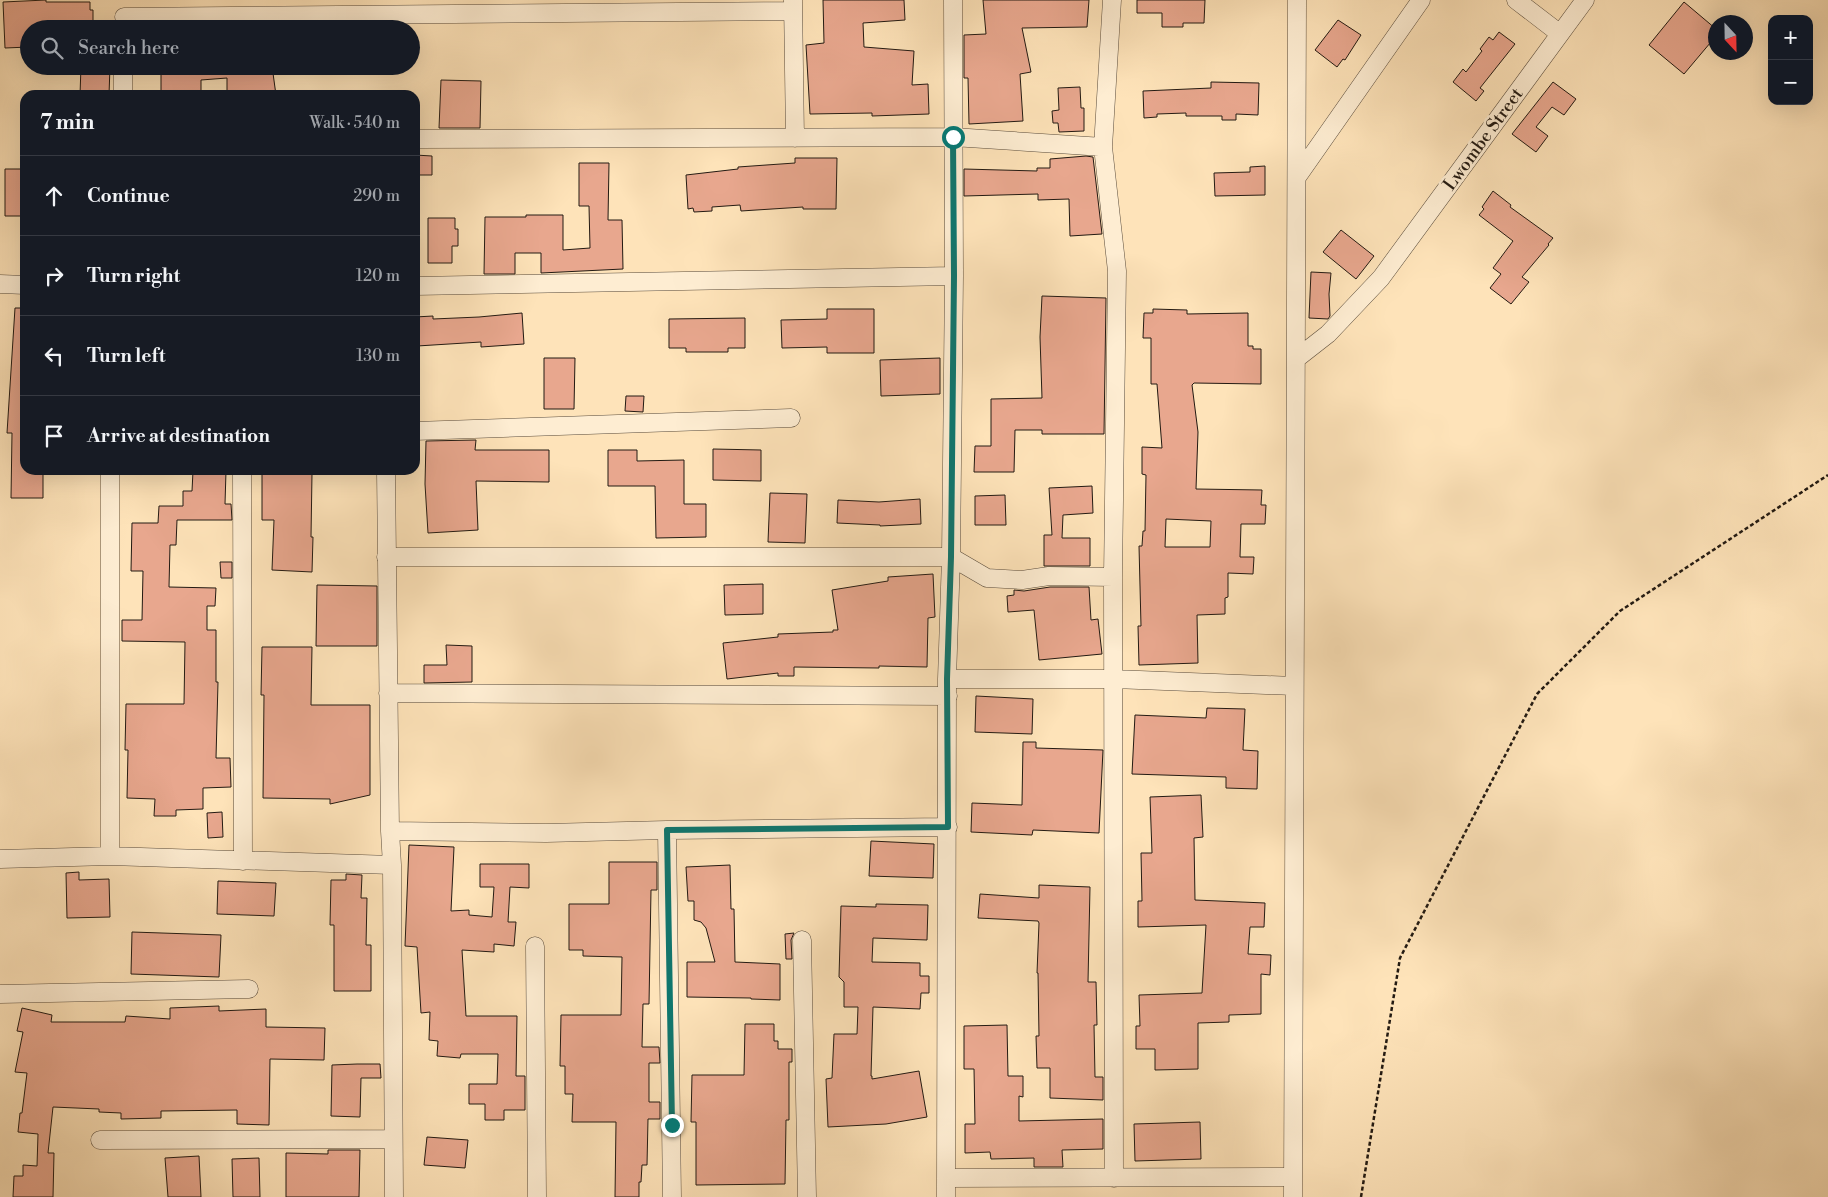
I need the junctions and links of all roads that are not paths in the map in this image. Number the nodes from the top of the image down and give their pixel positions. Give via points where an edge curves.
1 (953, 0) edge
2 (1112, 0) edge
3 (1297, 0) edge
4 (1422, 0) edge
5 (1516, 0) edge
6 (1585, 0) edge
7 (793, 5) edge
8 (123, 15) edge
9 (1560, 33) junction
10 (123, 75) edge
11 (123, 90) edge
12 (953, 137) junction
13 (795, 138) junction
14 (420, 139) edge
15 (1103, 146) junction
16 (1297, 177) junction
17 (954, 276) junction
18 (0, 284) edge
19 (20, 285) edge
20 (420, 286) edge
21 (1296, 359) junction
22 (791, 418) dead end
23 (420, 431) edge
24 (110, 475) edge
25 (242, 475) edge
26 (386, 475) edge
27 (386, 557) junction
28 (951, 557) junction
29 (1113, 577) junction
30 (1114, 678) junction
31 (1294, 686) junction
32 (948, 688) junction
33 (388, 693) junction
34 (948, 827) junction
35 (667, 830) junction
36 (390, 831) junction
37 (110, 856) junction
38 (0, 859) edge
39 (243, 861) junction
40 (392, 865) junction
41 (802, 940) dead end
42 (535, 946) dead end
43 (249, 989) dead end
44 (0, 994) edge
45 (393, 1139) junction
46 (100, 1140) dead end
47 (1293, 1177) junction
48 (946, 1178) junction
49 (1114, 1178) junction
50 (394, 1197) edge
51 (537, 1197) edge
52 (672, 1197) edge
53 (808, 1197) edge
54 (946, 1197) edge
55 (1293, 1197) edge

1 - 12 street
2 - 15 street
3 - 16 street
4 - 16 street
5 - 9 street
6 - 9 street, Lwombe Street
7 - 8 street
7 - 13 street
9 - 21 street, Lwombe Street via 1381,278 1328,334
10 - 11 street
12 - 13 street
12 - 15 street
12 - 17 street
13 - 14 street
15 - 29 street via 1118,272
16 - 21 street
17 - 20 street
17 - 28 street
18 - 19 street
21 - 31 street
22 - 23 street
24 - 37 street
25 - 39 street
26 - 27 street
27 - 28 street
27 - 33 street
28 - 29 street via 987,578
28 - 32 street
29 - 30 street
30 - 31 street
30 - 32 street
30 - 49 street
31 - 47 street
32 - 33 street
32 - 34 street
33 - 36 street
34 - 35 street
34 - 48 street
35 - 36 street via 546,833
35 - 52 street
36 - 40 street
37 - 38 street
37 - 39 street
39 - 40 street
40 - 45 street
41 - 53 street
42 - 51 street
43 - 44 street
45 - 46 street
45 - 50 street
47 - 49 street
47 - 55 street
48 - 49 street
48 - 54 street

